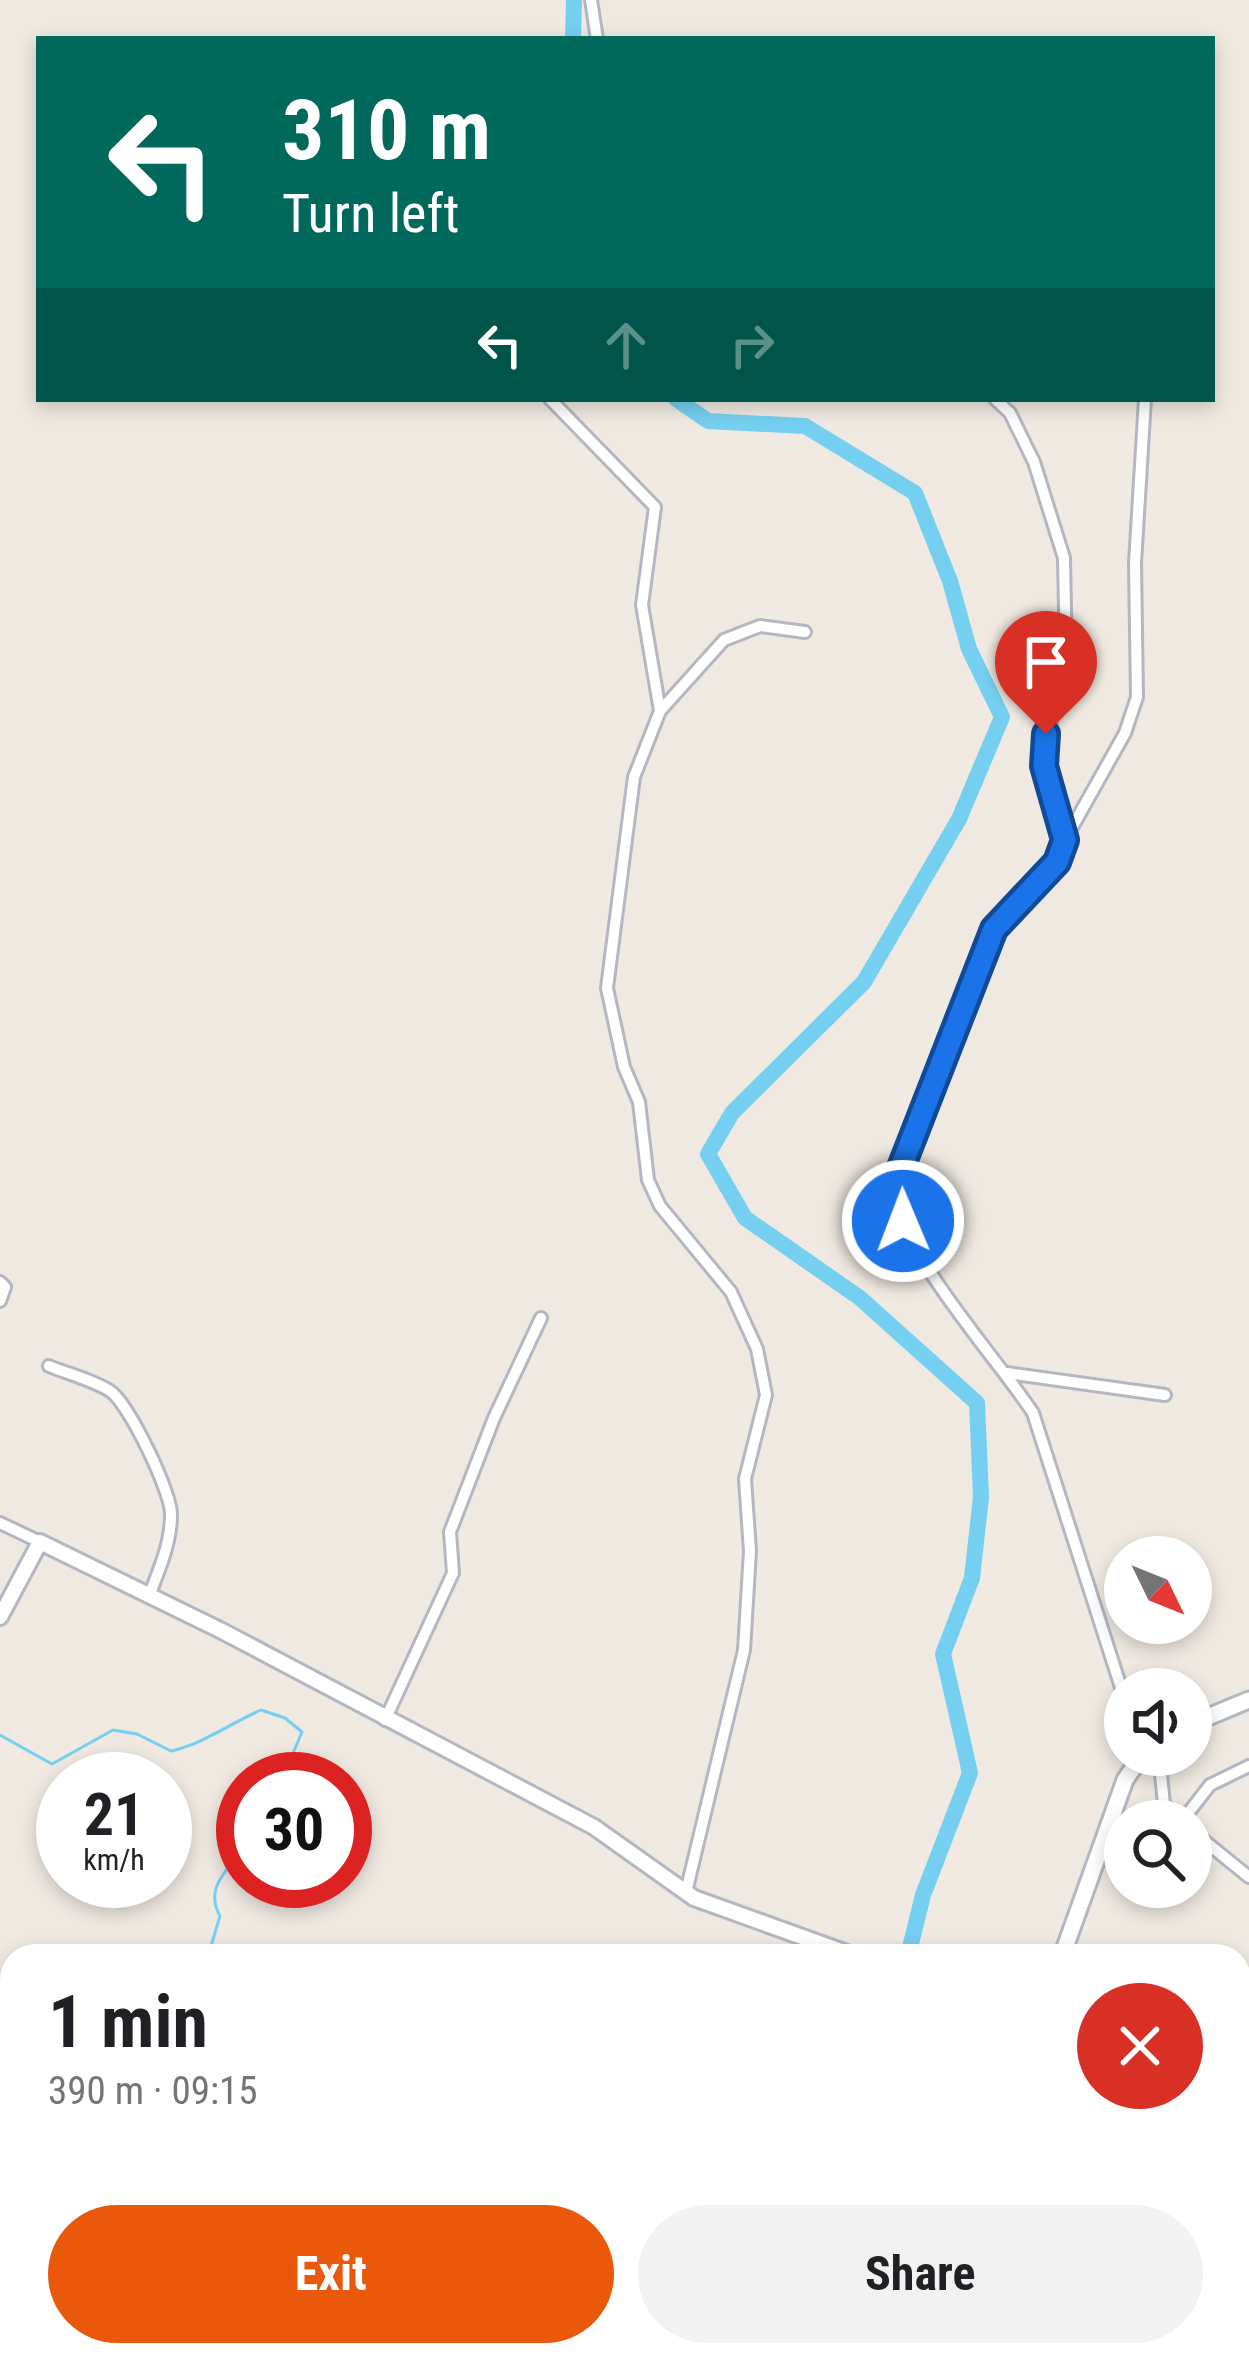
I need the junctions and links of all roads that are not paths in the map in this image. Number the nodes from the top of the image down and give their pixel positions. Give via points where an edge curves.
1 (592, 0) edge
2 (597, 36) edge
3 (553, 402) edge
4 (998, 402) edge
5 (1145, 402) edge
6 (805, 632) dead end
7 (660, 711) junction
8 (1065, 840) junction
9 (0, 1282) edge
10 (0, 1301) edge
11 (542, 1318) dead end
12 (49, 1366) dead end
13 (1007, 1372) junction
14 (1165, 1395) dead end
15 (0, 1523) edge
16 (40, 1542) junction
17 (149, 1596) junction
18 (0, 1617) edge
19 (1115, 1668) edge
20 (1249, 1700) edge
21 (1212, 1715) edge
22 (385, 1720) junction
23 (1249, 1766) edge
24 (1127, 1776) edge
25 (1198, 1800) edge
26 (1212, 1847) edge
27 (1249, 1877) edge
28 (687, 1888) junction
29 (822, 1944) edge
30 (1066, 1944) edge

1 - 2 street
3 - 7 street via 656,507 642,605
4 - 8 street via 1034,462 1064,558 1066,662 1044,749
5 - 8 street via 1137,697
6 - 7 street via 760,626 724,640
7 - 28 street via 634,777 607,988 639,1102 648,1180 731,1292 758,1349 766,1395 745,1479 744,1650
8 - 13 street via 1057,862 994,929 893,1188 956,1313
9 - 10 street
11 - 22 street via 450,1532 453,1573
12 - 17 street via 112,1391 167,1493 167,1547
13 - 14 street
13 - 19 street via 1033,1413
15 - 16 street
16 - 17 street
16 - 18 street
17 - 22 street
20 - 21 main road
22 - 28 street via 594,1827
23 - 25 street
24 - 30 main road
26 - 27 street
28 - 29 street via 694,1898

